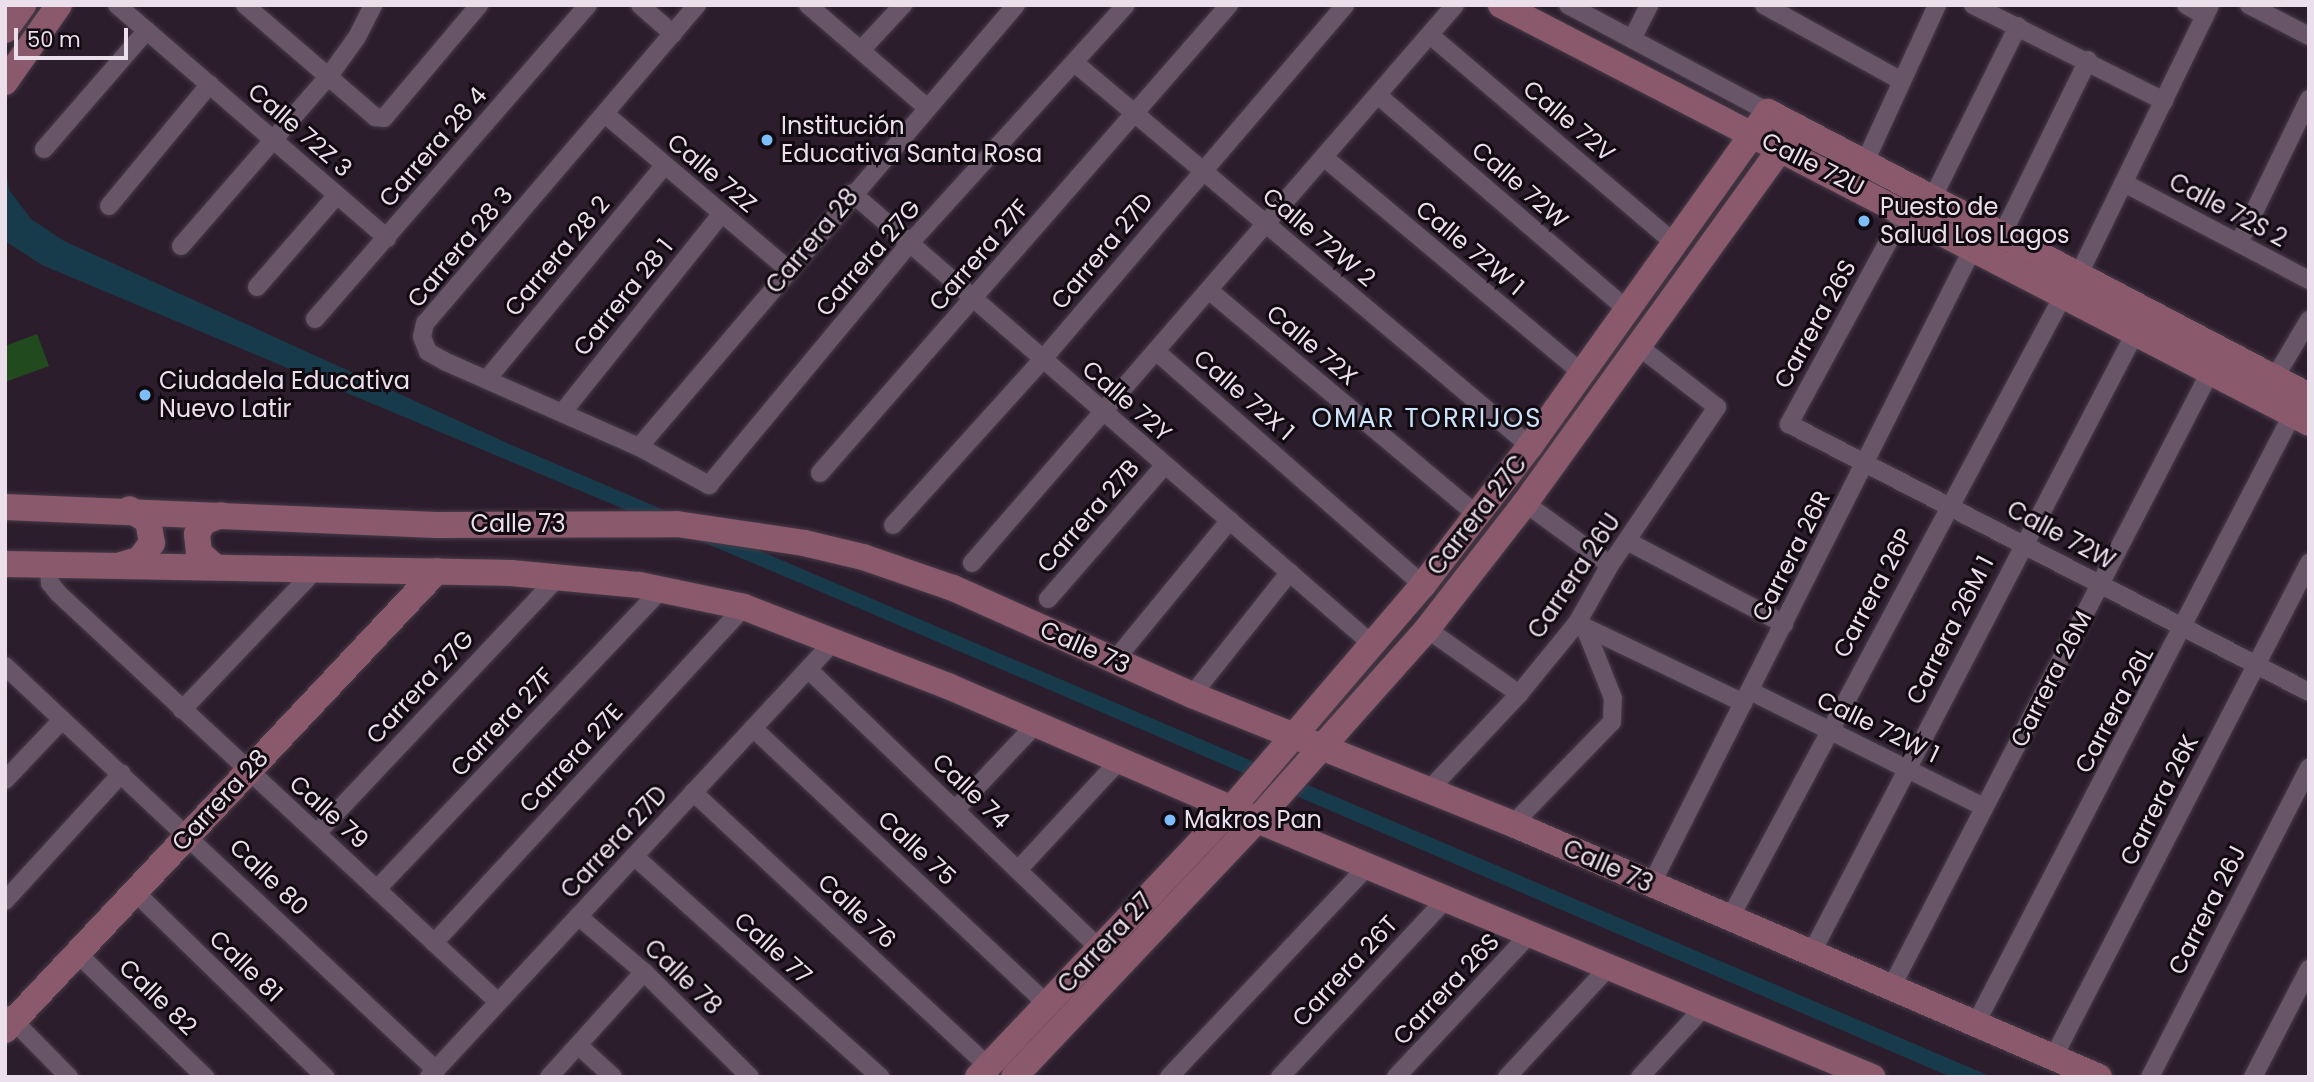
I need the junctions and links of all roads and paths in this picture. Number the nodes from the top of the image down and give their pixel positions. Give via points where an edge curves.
1 (23, 5) edge
2 (117, 5) edge
3 (245, 5) edge
4 (373, 5) edge
5 (479, 5) edge
6 (588, 5) edge
7 (640, 5) edge
8 (697, 5) edge
9 (808, 5) edge
10 (903, 5) edge
11 (1016, 5) edge
12 (1126, 5) edge
13 (1229, 5) edge
14 (1345, 5) edge
15 (1455, 5) edge
16 (1501, 5) edge
17 (1568, 5) edge
18 (1649, 5) edge
19 (1764, 5) edge
20 (1937, 5) edge
21 (1973, 5) edge
22 (2186, 5) edge
23 (2249, 5) edge
24 (2208, 10) edge
25 (53, 14) edge
26 (2018, 26) junction
27 (5, 30) edge
28 (147, 30) junction
29 (673, 33) junction
30 (1430, 35) junction
31 (2309, 36) edge
32 (1632, 39) junction
33 (861, 50) junction
34 (2088, 60) junction
35 (1076, 64) junction
36 (329, 76) junction
37 (1900, 80) junction
38 (5, 82) edge
39 (210, 84) junction
40 (1380, 97) junction
41 (2309, 99) edge
42 (2164, 101) junction
43 (926, 107) junction
44 (1768, 112) junction
45 (1136, 113) junction
46 (605, 114) junction
47 (1753, 134) junction
48 (1788, 137) junction
49 (273, 140) junction
50 (44, 149) dead end
51 (1326, 159) junction
52 (1864, 164) junction
53 (664, 166) junction
54 (1203, 168) junction
55 (2124, 183) junction
56 (852, 193) junction
57 (337, 195) junction
58 (1932, 199) junction
59 (108, 206) dead end
60 (1905, 211) junction
61 (722, 213) junction
62 (1268, 227) junction
63 (2002, 235) junction
64 (387, 238) junction
65 (910, 243) junction
66 (2239, 243) junction
67 (1676, 244) junction
68 (181, 246) dead end
69 (1973, 248) junction
70 (788, 269) junction
71 (2309, 280) edge
72 (2071, 284) junction
73 (257, 287) dead end
74 (1211, 292) junction
75 (974, 297) junction
76 (1628, 310) junction
77 (315, 319) dead end
78 (2309, 320) edge
79 (2135, 333) junction
80 (1638, 346) junction
81 (1158, 353) junction
82 (1043, 359) junction
83 (2210, 372) junction
84 (1583, 373) junction
85 (487, 379) junction
86 (2274, 379) junction
87 (2303, 411) edge
88 (562, 412) junction
89 (1104, 412) junction
90 (1789, 424) joint
91 (1530, 446) junction
92 (639, 447) junction
93 (1865, 462) junction
94 (1164, 466) junction
95 (820, 473) dead end
96 (709, 485) joint
97 (1525, 503) junction
98 (1948, 503) junction
99 (5, 507) edge
100 (129, 509) junction
101 (221, 515) junction
102 (1479, 517) junction
103 (1230, 520) junction
104 (893, 524) dead end
105 (1626, 541) junction
106 (2024, 542) junction
107 (972, 563) dead end
108 (2309, 563) edge
109 (5, 564) edge
110 (1610, 565) junction
111 (49, 566) junction
112 (214, 566) junction
113 (116, 567) junction
114 (318, 567) junction
115 (436, 571) junction
116 (1290, 572) junction
117 (559, 576) junction
118 (2100, 584) junction
119 (1423, 585) junction
120 (662, 589) junction
121 (1048, 599) dead end
122 (744, 607) junction
123 (1784, 624) junction
124 (1581, 625) junction
125 (2185, 628) junction
126 (1427, 629) junction
127 (834, 640) junction
128 (1372, 644) junction
129 (1115, 660) junction
130 (2257, 664) junction
131 (5, 666) edge
132 (808, 669) junction
133 (2309, 692) edge
134 (1519, 694) junction
135 (1192, 695) junction
136 (1747, 697) junction
137 (182, 710) junction
138 (62, 720) junction
139 (1036, 724) junction
140 (753, 729) junction
141 (1828, 730) junction
142 (1294, 736) junction
143 (1323, 748) junction
144 (1119, 761) junction
145 (2309, 766) edge
146 (1906, 767) junction
147 (247, 771) junction
148 (122, 773) junction
149 (5, 780) edge
150 (1428, 790) junction
151 (694, 792) junction
152 (1984, 807) junction
153 (1231, 808) junction
154 (955, 810) junction
155 (1266, 811) junction
156 (1513, 824) junction
157 (317, 833) junction
158 (188, 834) junction
159 (634, 856) junction
160 (1367, 867) junction
161 (1018, 870) junction
162 (1651, 885) junction
163 (378, 888) junction
164 (134, 891) junction
165 (1446, 899) junction
166 (5, 901) edge
167 (579, 916) junction
168 (1730, 918) junction
169 (1531, 934) junction
170 (434, 943) junction
171 (1099, 948) junction
172 (76, 952) junction
173 (1812, 952) junction
174 (1609, 967) junction
175 (2309, 969) edge
176 (644, 972) junction
177 (1892, 986) junction
178 (498, 1002) junction
179 (1047, 1004) junction
180 (1705, 1006) junction
181 (8, 1021) edge
182 (1975, 1025) junction
183 (578, 1045) junction
184 (2052, 1060) junction
185 (983, 1071) edge
186 (432, 1073) edge
187 (69, 1077) edge
188 (205, 1077) edge
189 (325, 1077) edge
190 (549, 1077) edge
191 (613, 1077) edge
192 (750, 1077) edge
193 (880, 1077) edge
194 (1014, 1077) edge
195 (1169, 1077) edge
196 (1280, 1077) edge
197 (1396, 1077) edge
198 (1507, 1077) edge
199 (1640, 1077) edge
200 (1872, 1077) edge
201 (2099, 1077) edge
202 (2150, 1077) edge
203 (2253, 1077) edge

1 - 27 main road
2 - 28 street, Calle 72Z 3
3 - 36 street
4 - 36 street
5 - 36 street via 384,118 375,117
6 - 64 street, Carrera 28 4
7 - 29 street
8 - 29 street, Carrera 28 3
9 - 33 street
10 - 33 street
11 - 43 street, Carrera 28
12 - 35 street, Carrera 27G
13 - 45 street, Carrera 27F
14 - 54 street, Carrera 27D
15 - 30 street
16 - 47 main road, Calle 72U
17 - 32 street, Calle 72U
18 - 32 street
19 - 37 street
20 - 37 street
21 - 26 street
22 - 24 street
23 - 31 street
24 - 42 street, Carrera 26P
25 - 38 main road
26 - 34 street
26 - 58 street
28 - 39 street, Calle 72Z 3
28 - 50 street
29 - 46 street, Carrera 28 3
30 - 40 street
30 - 67 street, Calle 72V
32 - 44 street, Calle 72U
33 - 43 street
34 - 42 street
34 - 63 street
35 - 45 street, Calle 72W 2
35 - 65 street, Carrera 27G
36 - 49 street
37 - 52 street
39 - 49 street, Calle 72Z 3
39 - 59 street
40 - 51 street
40 - 76 street, Calle 72W
41 - 66 street
42 - 55 street, Carrera 26P
43 - 56 street, Carrera 28
44 - 47 main road, Carrera 27C
44 - 48 main road, Calle 72U
45 - 54 street, Calle 72W 2
45 - 75 street, Carrera 27F
46 - 53 street, Calle 72Z
46 - 85 street, Carrera 28 3 via 425,323 422,337 428,352
47 - 48 main road, Calle 72U
47 - 67 main road, Carrera 27C
48 - 52 main road, Calle 72U
48 - 60 main road, Calle 72U
48 - 80 main road, Carrera 27C
49 - 57 street, Calle 72Z 3
49 - 68 street
51 - 62 street
51 - 84 street, Calle 72W 1
52 - 58 main road, Calle 72U
53 - 61 street, Calle 72Z
53 - 85 street, Carrera 28 2
54 - 62 street, Calle 72W 2
54 - 82 street, Carrera 27D
55 - 66 street, Calle 72S 2
55 - 72 street, Carrera 26P
56 - 65 street, Calle 72Y
56 - 70 street, Carrera 28
57 - 64 street, Calle 72Z 3
57 - 73 street
58 - 63 main road, Calle 72U
60 - 69 main road, Calle 72U
60 - 90 street, Carrera 26S
61 - 70 street, Calle 72Z
61 - 88 street, Carrera 28 1
62 - 74 street
62 - 91 street, Calle 72W 2
63 - 72 main road, Calle 72U
64 - 77 street, Carrera 28 4
65 - 75 street, Calle 72Y
65 - 96 street, Carrera 27G
66 - 71 street, Calle 72S 2
67 - 76 main road, Carrera 27C
69 - 72 main road, Calle 72U
69 - 93 street, Carrera 26R
70 - 92 street, Carrera 28
72 - 79 main road, Calle 72U
72 - 86 main road, Calle 72U
72 - 98 street, Carrera 26P
74 - 81 street
74 - 102 street, Calle 72X
75 - 82 street, Calle 72Y
75 - 95 street, Carrera 27F
76 - 84 main road, Carrera 27C
78 - 86 street
79 - 83 main road, Calle 72U
79 - 106 street, Carrera 26M 1
80 - 97 main road, Carrera 27C
80 - 105 street, Carrera 26U via 1717,407
81 - 89 street
81 - 119 street, Calle 72X 1
82 - 89 street, Calle 72Y
82 - 104 street, Carrera 27D
83 - 87 main road, Calle 72U
83 - 118 street, Carrera 26M
84 - 91 main road, Carrera 27C
85 - 88 street, Carrera 28 3
86 - 87 main road, Calle 72U
87 - 125 street, Carrera 26L
88 - 92 street, Carrera 28 3
89 - 94 street, Calle 72Y
89 - 107 street
90 - 93 street, Calle 72W
91 - 102 main road, Carrera 27C
92 - 96 street, Carrera 28 3
93 - 98 street, Calle 72W
93 - 123 street, Carrera 26R
94 - 103 street, Calle 72Y
94 - 121 street, Carrera 27B
97 - 110 street
97 - 126 main road, Carrera 27C
98 - 106 street, Calle 72W
98 - 141 street, Carrera 26P
99 - 100 main road, Calle 73
100 - 101 main road, Calle 73
100 - 113 main road via 148,521 152,542 139,560
101 - 112 main road via 208,518 197,534 199,553
101 - 129 main road, Calle 73 via 437,525 677,524 776,538 909,571
102 - 119 main road, Carrera 27C
103 - 116 street, Calle 72Y
103 - 129 street
105 - 110 street, Carrera 26U
105 - 123 street
106 - 118 street, Calle 72W
106 - 146 street, Carrera 26M 1
108 - 130 street, Carrera 26K
109 - 111 main road, Calle 73
110 - 124 street, Carrera 26U
111 - 113 main road, Calle 73
111 - 137 street, Calle 79 via 55,590
112 - 113 main road, Calle 73
112 - 114 main road, Calle 73
114 - 115 main road, Calle 73
114 - 137 street
115 - 117 main road, Calle 73
115 - 147 main road, Carrera 28
116 - 128 street, Calle 72Y
116 - 135 street
117 - 120 main road, Calle 73
117 - 157 street, Carrera 27G
118 - 125 street, Calle 72W
118 - 152 street, Carrera 26M
119 - 128 main road, Carrera 27C
120 - 122 main road, Calle 73
120 - 163 street, Carrera 27F
122 - 127 main road, Calle 73
122 - 170 street, Carrera 27E
123 - 136 street, Carrera 26R
124 - 134 street, Carrera 26U
124 - 136 street
124 - 156 street via 1616,712 1612,722
125 - 130 street, Calle 72W
125 - 182 street, Carrera 26L
126 - 134 street
126 - 143 main road, Carrera 27C
127 - 132 street, Carrera 27D
127 - 139 main road, Calle 73
128 - 142 main road, Carrera 27C
129 - 135 main road, Calle 73
130 - 133 street, Calle 72W
130 - 184 street, Carrera 26K
131 - 138 street, Calle 80
132 - 140 street, Carrera 27D
132 - 154 street, Calle 74
134 - 150 street, Carrera 26U
135 - 142 main road, Calle 73
136 - 141 street, Calle 72W 1
136 - 162 street, Carrera 26R
137 - 147 street, Calle 79
138 - 148 street, Calle 80
138 - 149 street
139 - 144 main road, Calle 73
139 - 154 street
140 - 151 street, Carrera 27D
140 - 179 street, Calle 75
141 - 146 street, Calle 72W 1
141 - 168 street, Carrera 26P
142 - 143 main road, Calle 73
142 - 153 main road
143 - 150 main road, Calle 73
143 - 155 main road
144 - 153 main road, Calle 73
144 - 161 street
145 - 202 street, Carrera 26J
146 - 152 street, Calle 72W 1
146 - 173 street, Carrera 26M 1
147 - 157 street, Calle 79
147 - 158 main road, Carrera 28
148 - 158 street, Calle 80
148 - 166 street
150 - 156 main road, Calle 73
151 - 159 street, Carrera 27D
151 - 185 street, Calle 76
152 - 177 street, Carrera 26M
153 - 155 main road, Calle 73
153 - 171 main road, Carrera 27
154 - 161 street, Calle 74
155 - 160 main road, Calle 73
155 - 194 main road, Carrera 27
156 - 162 main road, Calle 73
157 - 163 street, Calle 79
158 - 164 main road, Carrera 28
158 - 186 street, Calle 80
159 - 167 street, Carrera 27D
159 - 193 street, Calle 77
160 - 165 main road, Calle 73
160 - 195 street
161 - 171 street, Calle 74
162 - 168 main road, Calle 73
163 - 170 street, Calle 79
164 - 172 main road, Carrera 28
164 - 189 street, Calle 81
165 - 169 main road, Calle 73
165 - 196 street, Carrera 26T
167 - 176 street, Calle 78
167 - 178 street, Carrera 27D
168 - 173 main road, Calle 73
169 - 174 main road, Calle 73
169 - 197 street, Carrera 26S
170 - 178 street, Calle 79
171 - 179 main road, Carrera 27
172 - 181 main road, Carrera 28
172 - 188 street, Calle 82
173 - 177 main road, Calle 73
174 - 180 main road, Calle 73
174 - 198 street
175 - 203 street
176 - 183 street
176 - 192 street, Calle 78
177 - 182 main road, Calle 73
178 - 186 street, Carrera 27D
179 - 185 main road, Carrera 27
180 - 199 street
180 - 200 main road, Calle 73
181 - 187 street
182 - 184 main road, Calle 73
183 - 190 street
183 - 191 street
184 - 201 main road, Calle 73

